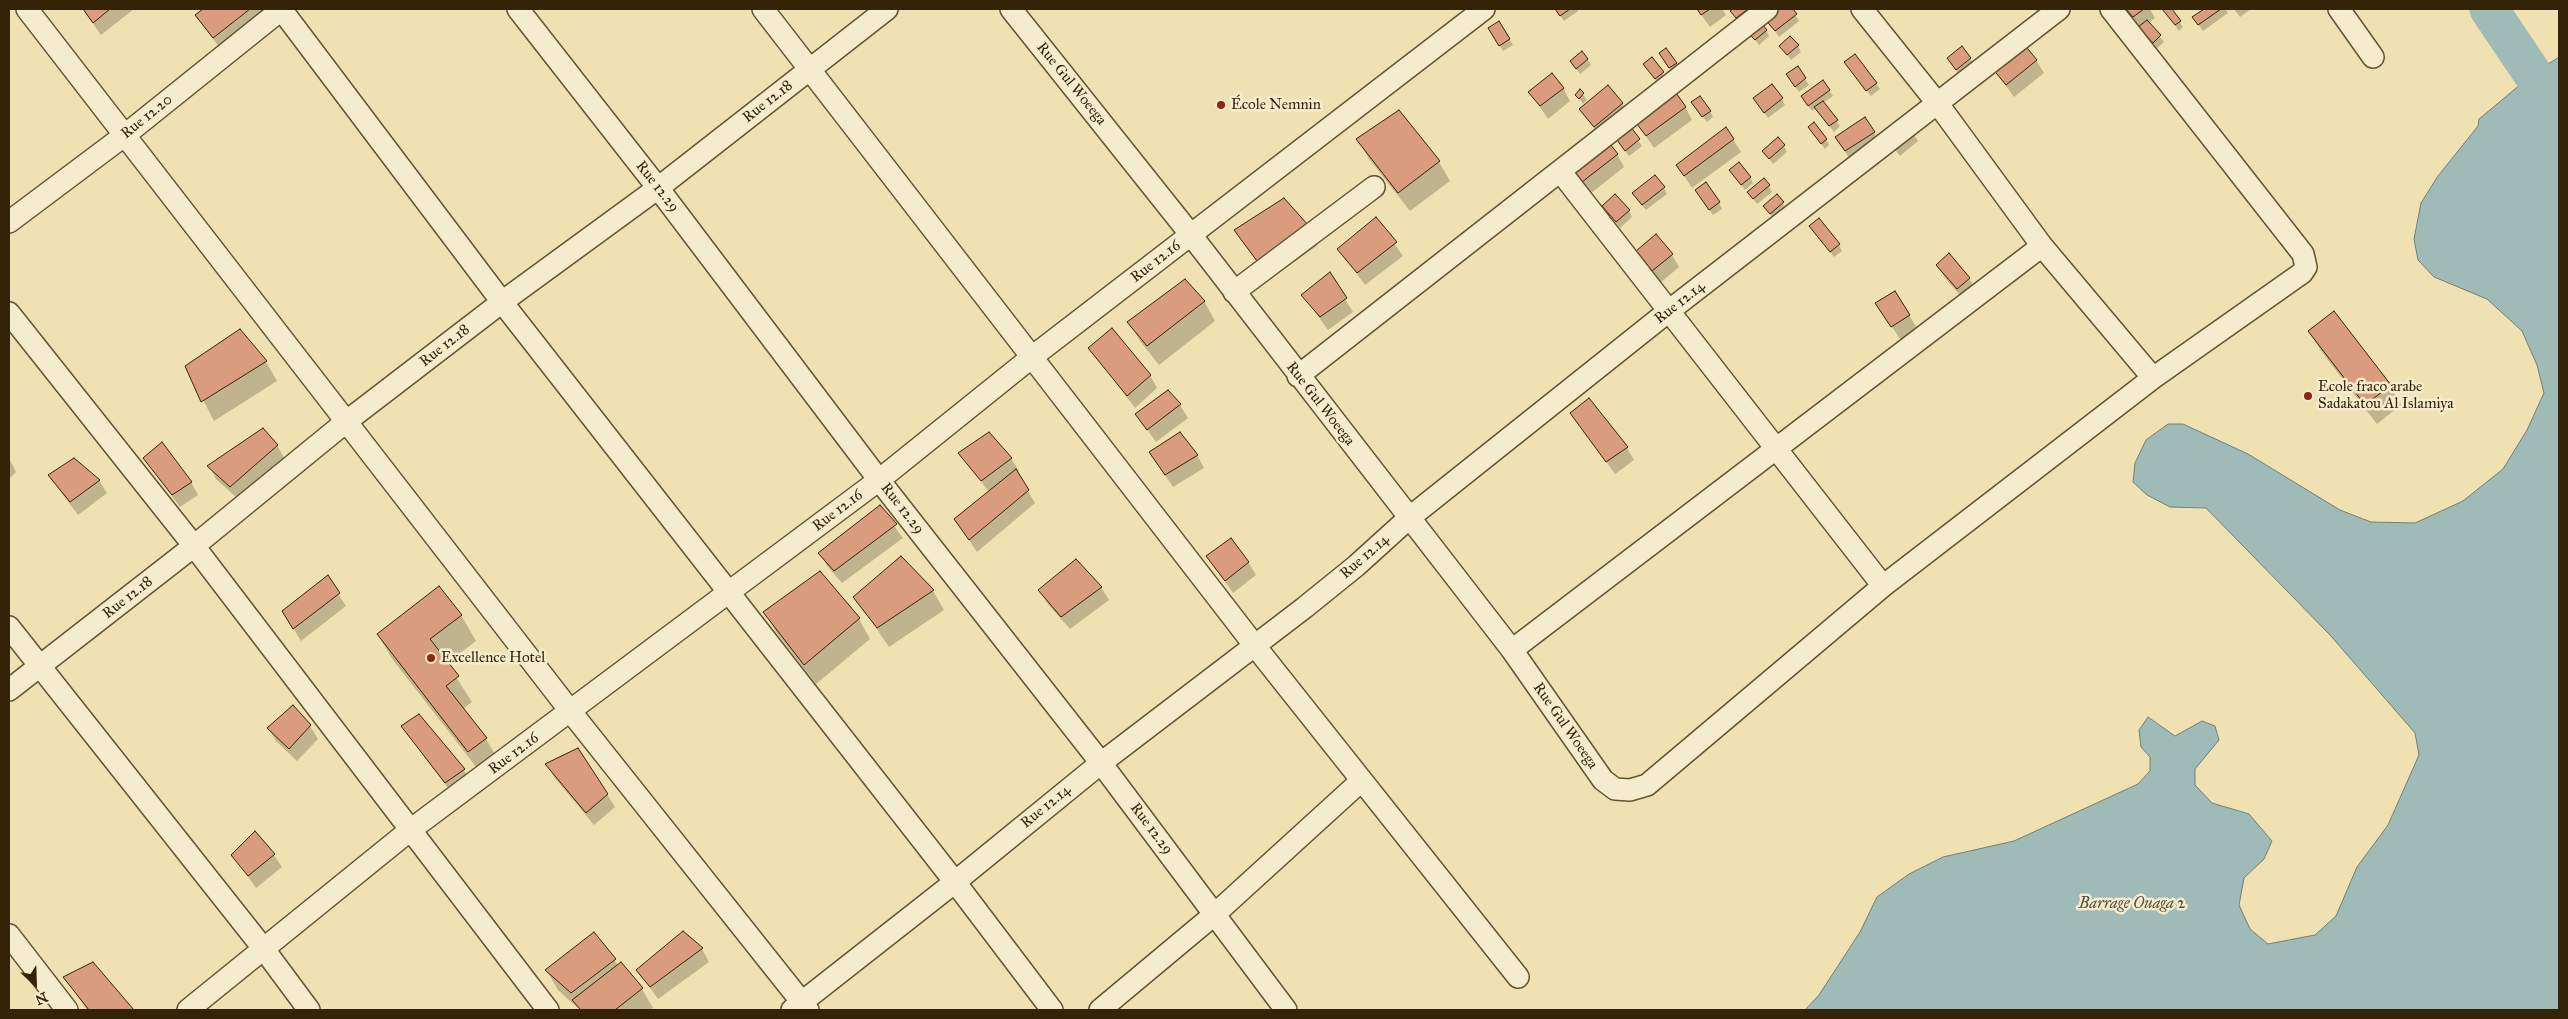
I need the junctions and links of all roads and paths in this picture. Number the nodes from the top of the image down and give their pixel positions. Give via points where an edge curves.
1 (27, 9) edge
2 (282, 9) edge
3 (518, 9) edge
4 (763, 9) edge
5 (887, 9) edge
6 (1011, 9) edge
7 (1484, 9) edge
8 (1767, 9) edge
9 (1862, 9) edge
10 (2059, 9) edge
11 (2110, 9) edge
12 (2339, 9) edge
13 (2373, 57) dead end
14 (811, 68) junction
15 (1938, 104) junction
16 (125, 135) junction
17 (1560, 171) junction
18 (1374, 187) dead end
19 (658, 188) junction
20 (9, 222) edge
21 (1191, 235) junction
22 (2042, 246) junction
23 (1234, 292) junction
24 (502, 302) junction
25 (1670, 310) junction
26 (9, 313) edge
27 (1032, 357) junction
28 (1298, 376) junction
29 (2153, 378) junction
30 (348, 421) junction
31 (1776, 449) junction
32 (879, 480) junction
33 (1408, 518) junction
34 (194, 546) junction
35 (1883, 586) junction
36 (730, 592) junction
37 (9, 627) edge
38 (1255, 646) junction
39 (1512, 650) junction
40 (40, 666) junction
41 (9, 690) edge
42 (571, 712) junction
43 (1101, 763) junction
44 (1361, 782) junction
45 (409, 832) junction
46 (956, 882) junction
47 (1215, 914) junction
48 (9, 936) edge
49 (263, 948) junction
50 (1518, 978) dead end
51 (801, 1008) edge
52 (67, 1010) edge
53 (188, 1010) edge
54 (309, 1010) edge
55 (548, 1010) edge
56 (1052, 1010) edge
57 (1100, 1010) edge
58 (1286, 1010) edge

1 - 16 street
2 - 16 street, Rue 12.20
2 - 24 street
3 - 19 street, Rue 12.29
4 - 14 street
5 - 14 street, Rue 12.18
6 - 21 street, Rue Gul Woeega
7 - 21 street, Rue 12.16
8 - 17 street
9 - 15 street
10 - 15 street, Rue 12.14
11 - 29 street via 2306,261 2302,273
12 - 13 street
14 - 19 street, Rue 12.18
14 - 27 street
15 - 22 street
15 - 25 street, Rue 12.14
16 - 20 street, Rue 12.20
16 - 30 street
17 - 25 street
17 - 28 street
18 - 23 street
19 - 24 street, Rue 12.18
19 - 32 street, Rue 12.29
21 - 23 street, Rue Gul Woeega
21 - 27 street, Rue 12.16
22 - 29 street
22 - 31 street
23 - 28 street, Rue Gul Woeega
24 - 30 street, Rue 12.18
24 - 36 street
25 - 31 street
25 - 33 street, Rue 12.14
26 - 34 street
27 - 32 street, Rue 12.16
27 - 38 street
28 - 33 street, Rue Gul Woeega
29 - 35 street
30 - 34 street, Rue 12.18
30 - 42 street
31 - 35 street
31 - 39 street
32 - 36 street, Rue 12.16
32 - 43 street, Rue 12.29
33 - 38 street, Rue 12.14 via 1356,566
33 - 39 street, Rue Gul Woeega
34 - 40 street, Rue 12.18
34 - 45 street
35 - 39 street, Rue Gul Woeega via 1647,785 1630,790 1615,789 1603,780
36 - 42 street, Rue 12.16
36 - 46 street
37 - 40 street
38 - 43 street, Rue 12.14
38 - 44 street
40 - 41 street, Rue 12.18
40 - 49 street
42 - 45 street, Rue 12.16
42 - 51 street
43 - 46 street, Rue 12.14
43 - 47 street, Rue 12.29
44 - 47 street
44 - 50 street
45 - 49 street, Rue 12.16
45 - 55 street
46 - 51 street, Rue 12.14
46 - 56 street
47 - 57 street
47 - 58 street, Rue 12.29
48 - 52 street
49 - 53 street, Rue 12.16
49 - 54 street

